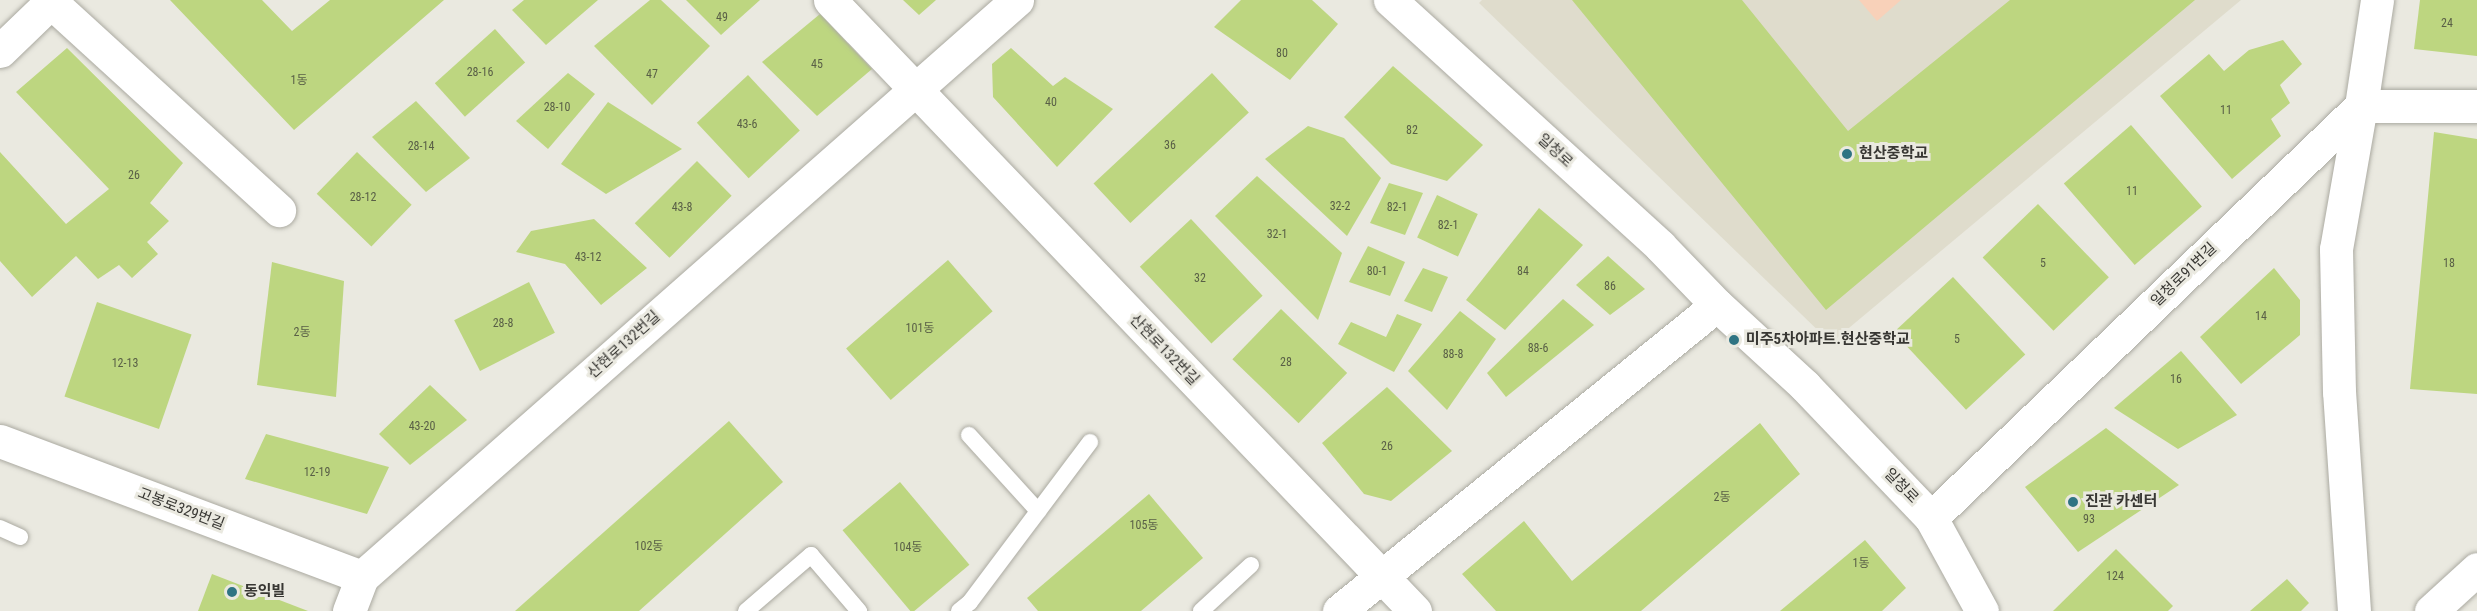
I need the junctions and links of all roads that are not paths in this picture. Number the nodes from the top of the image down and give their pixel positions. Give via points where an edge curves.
1 (830, 0) edge
2 (1017, 0) edge
3 (1390, 0) edge
4 (2377, 0) edge
5 (52, 1) edge
6 (0, 51) edge
7 (914, 89) junction
8 (2361, 106) junction
9 (2477, 106) edge
10 (279, 210) dead end
11 (1717, 305) junction
12 (969, 435) dead end
13 (0, 441) edge
14 (1090, 442) dead end
15 (1038, 511) junction
16 (1931, 518) junction
17 (0, 528) edge
18 (20, 537) dead end
19 (1251, 565) dead end
20 (2477, 569) edge
21 (1381, 575) junction
22 (362, 578) junction
23 (969, 608) edge
24 (349, 611) edge
25 (746, 611) edge
26 (859, 611) edge
27 (1201, 611) edge
28 (1339, 611) edge
29 (1415, 611) edge
30 (1982, 611) edge
31 (2354, 611) edge
32 (2431, 611) edge

1 - 7 street, 산현로132번길
2 - 7 street
3 - 11 street, 일청로 via 1660,246
4 - 8 street
5 - 6 street
5 - 10 street
7 - 21 street, 산현로132번길
7 - 22 street, 산현로132번길
8 - 9 street
8 - 16 street, 일청로91번길
8 - 31 street via 2336,249 2339,392
11 - 16 street, 일청로 via 1805,386
11 - 21 street
12 - 15 lane
13 - 22 street, 고봉로329번길
14 - 15 lane
15 - 23 lane
16 - 30 street, 일청로
17 - 18 lane
19 - 27 lane
20 - 32 street
21 - 28 street
21 - 29 street, 산현로132번길
22 - 24 street, 산현로132번길
25 - 26 lane via 811,555

